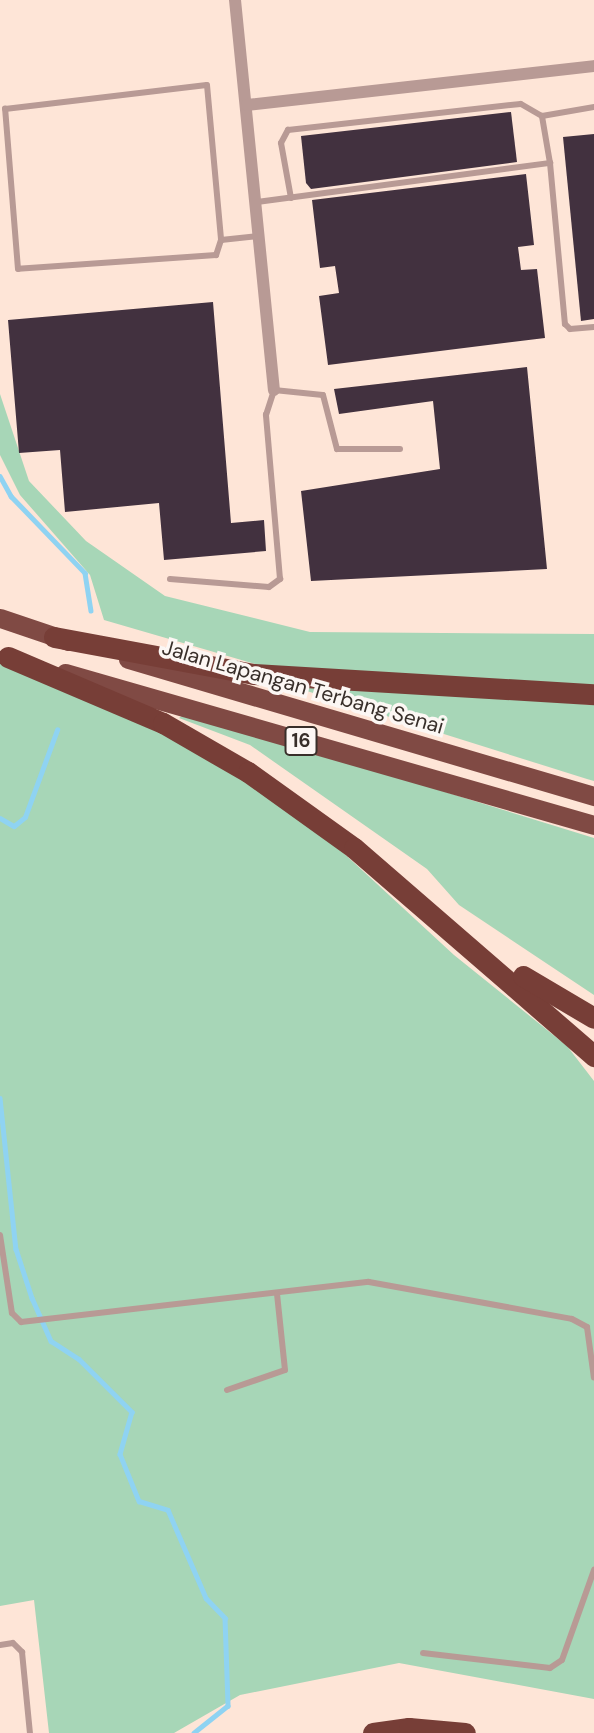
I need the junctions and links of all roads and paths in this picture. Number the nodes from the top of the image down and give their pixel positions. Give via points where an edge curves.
1 (235, 0) edge
2 (594, 66) edge
3 (247, 104) junction
4 (594, 107) edge
5 (542, 116) junction
6 (550, 163) junction
7 (291, 198) junction
8 (257, 202) junction
9 (260, 236) junction
10 (221, 240) junction
11 (594, 327) edge
12 (274, 390) junction
13 (400, 449) dead end
14 (170, 579) dead end
15 (0, 618) edge
16 (54, 637) junction
17 (4, 656) edge
18 (594, 694) edge
19 (594, 796) edge
20 (594, 825) edge
21 (474, 946) junction
22 (594, 1018) edge
23 (594, 1056) edge
24 (0, 1235) edge
25 (276, 1294) junction
26 (594, 1378) edge
27 (228, 1390) dead end
28 (594, 1570) edge
29 (0, 1645) edge
30 (423, 1653) dead end
31 (30, 1733) edge
32 (373, 1733) edge
33 (465, 1733) edge

1 - 3 street
2 - 3 street
3 - 8 street
4 - 5 lane
5 - 6 lane
5 - 7 lane via 529,106 505,104 288,130 281,143
6 - 7 lane
6 - 11 lane via 565,324 570,329
7 - 8 lane
8 - 9 street
9 - 10 lane
9 - 12 street
10 - 10 lane via 216,255 18,269 5,109 207,85
12 - 13 lane via 323,395 337,449
12 - 14 lane via 266,415 280,579 269,587
15 - 16 highway, Jalan Lapangan Terbang Senai / 16
16 - 18 highway via 254,674
16 - 19 highway, Jalan Lapangan Terbang Senai / 16
17 - 20 highway, 16
17 - 21 highway via 163,723 248,772
21 - 22 highway
21 - 23 highway
24 - 25 lane via 12,1314 32,1323
25 - 26 lane via 369,1282 572,1319 587,1327
25 - 27 lane via 285,1370
28 - 30 lane via 562,1660 550,1668
29 - 31 lane via 13,1643 22,1652
32 - 33 highway via 409,1728

